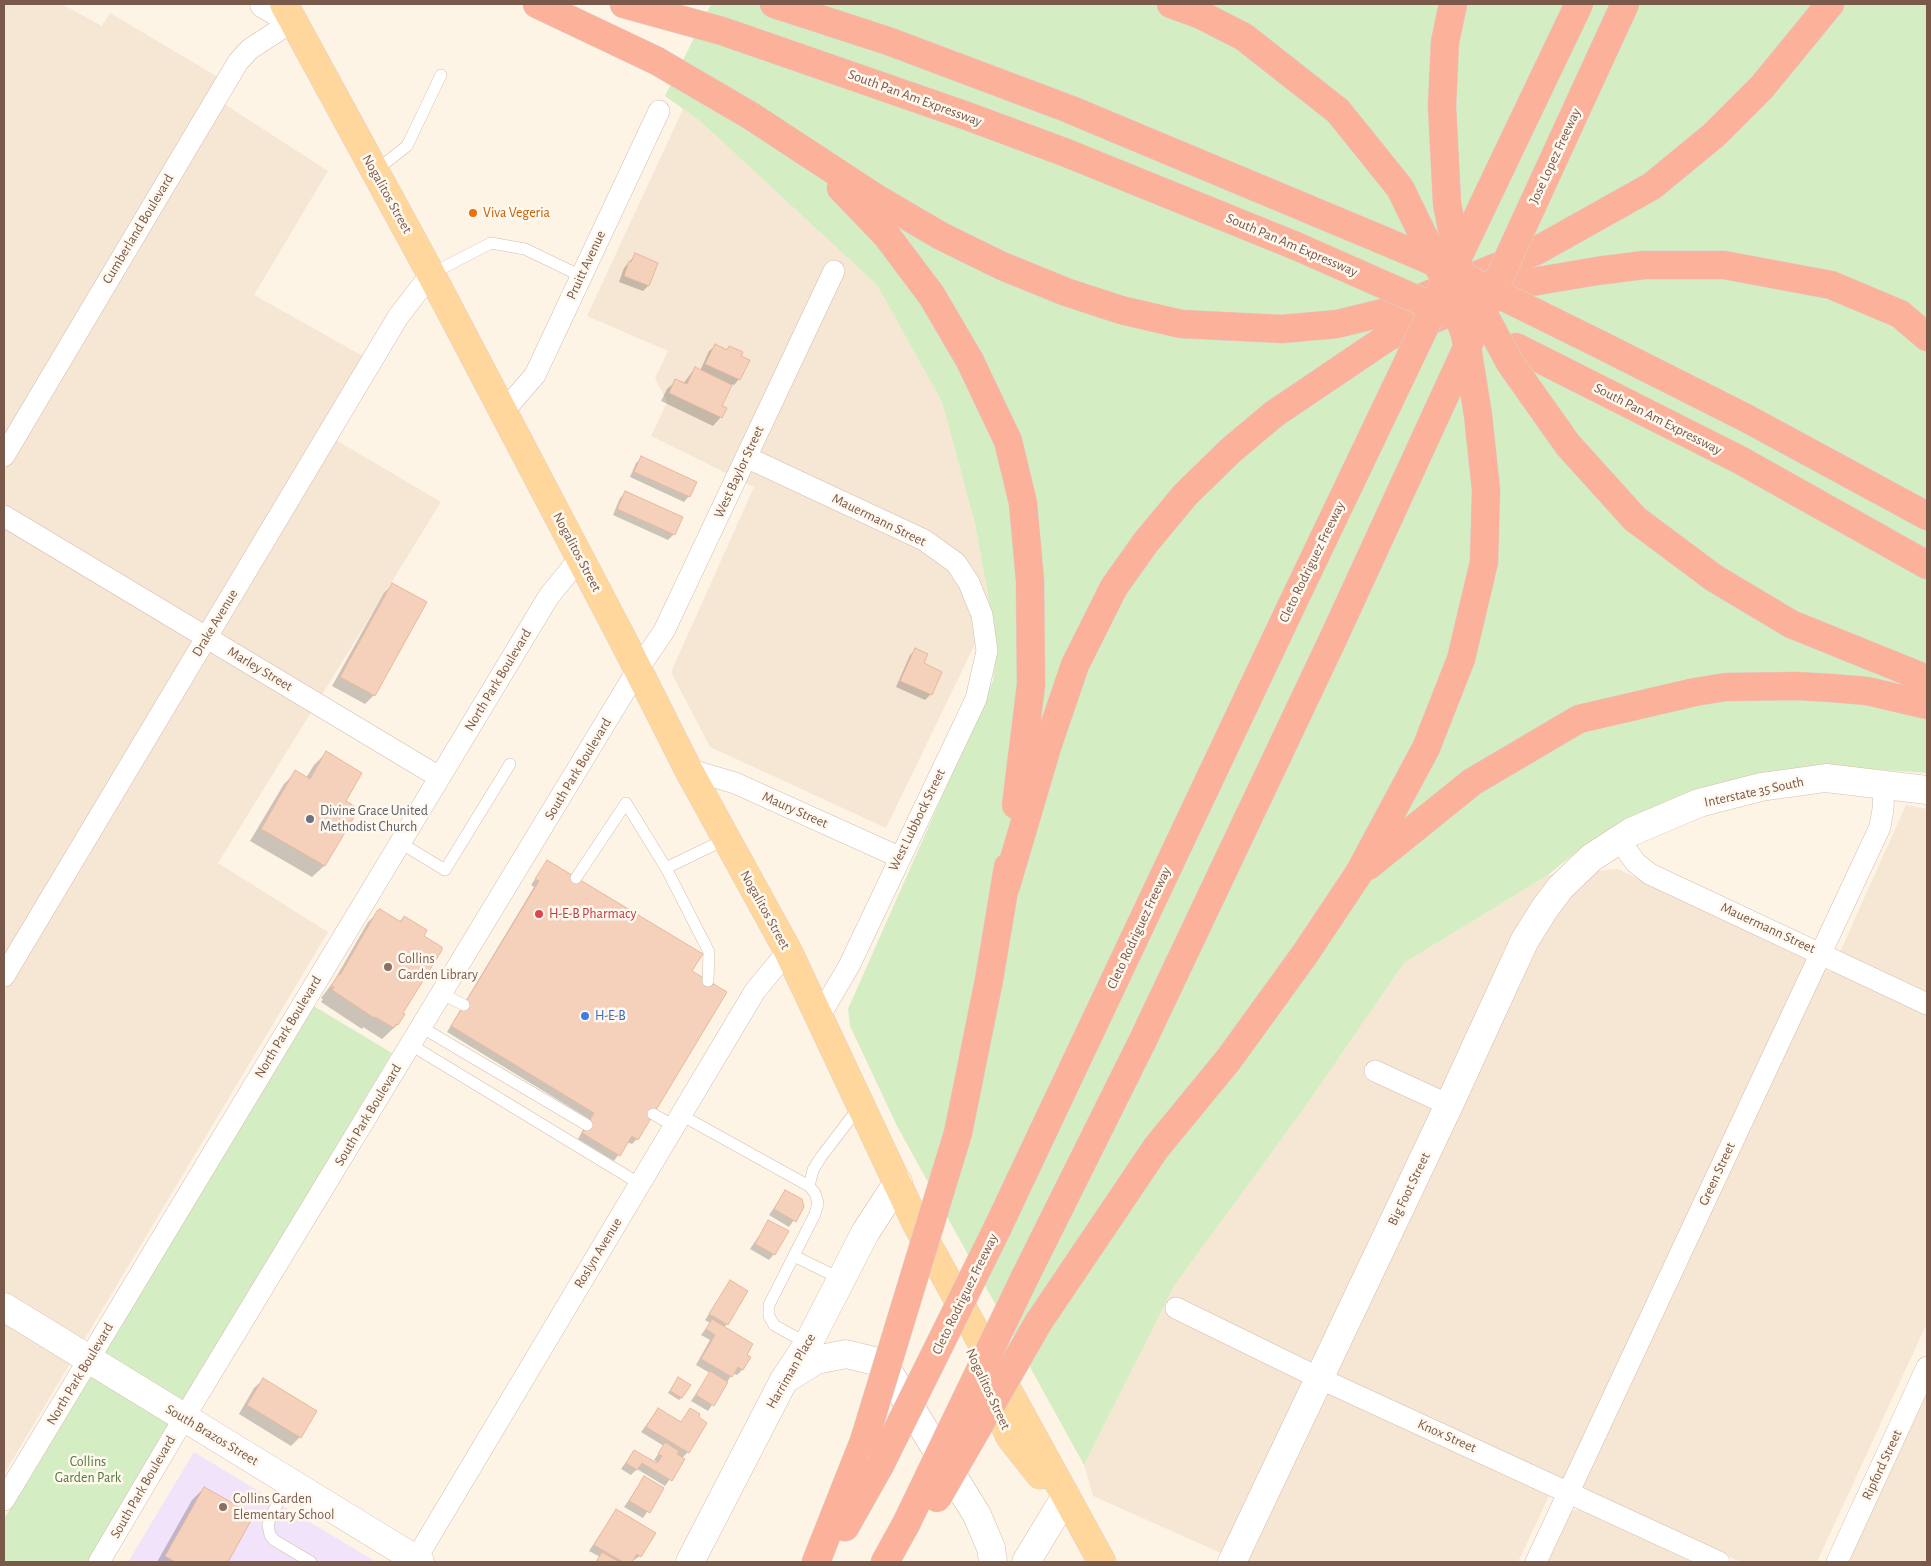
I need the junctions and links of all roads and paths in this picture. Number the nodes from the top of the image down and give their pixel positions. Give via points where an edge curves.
1 (264, 4) edge
2 (537, 4) edge
3 (624, 4) edge
4 (774, 4) edge
5 (1171, 4) edge
6 (1453, 4) edge
7 (1579, 4) edge
8 (1625, 4) edge
9 (1830, 4) edge
10 (288, 12) edge
11 (441, 75) dead end
12 (659, 111) dead end
13 (810, 156) junction
14 (375, 171) junction
15 (834, 271) dead end
16 (431, 274) junction
17 (581, 276) junction
18 (1927, 336) edge
19 (503, 412) junction
20 (4, 456) edge
21 (746, 457) junction
22 (4, 516) edge
23 (1927, 516) edge
24 (580, 558) junction
25 (1927, 565) edge
26 (982, 615) joint
27 (206, 637) junction
28 (638, 668) junction
29 (1927, 679) edge
30 (1927, 704) edge
31 (510, 764) dead end
32 (688, 769) junction
33 (439, 776) junction
34 (1884, 783) junction
35 (1927, 790) edge
36 (726, 839) junction
37 (1619, 840) junction
38 (399, 842) junction
39 (899, 857) junction
40 (666, 868) junction
41 (1359, 873) junction
42 (576, 878) dead end
43 (1006, 886) junction
44 (788, 952) junction
45 (1820, 952) junction
46 (4, 976) edge
47 (708, 980) dead end
48 (442, 994) junction
49 (1927, 1004) edge
50 (464, 1006) dead end
51 (819, 1017) junction
52 (416, 1036) junction
53 (1375, 1072) dead end
54 (861, 1104) junction
55 (1449, 1105) junction
56 (653, 1114) dead end
57 (677, 1121) junction
58 (586, 1125) dead end
59 (640, 1184) junction
60 (809, 1186) junction
61 (892, 1191) junction
62 (794, 1256) junction
63 (841, 1279) junction
64 (4, 1307) edge
65 (1176, 1308) dead end
66 (808, 1344) junction
67 (89, 1359) junction
68 (1927, 1367) edge
69 (1319, 1378) junction
70 (784, 1380) junction
71 (184, 1418) junction
72 (289, 1481) junction
73 (1569, 1492) junction
74 (1066, 1496) junction
75 (4, 1500) edge
76 (906, 1542) edge
77 (417, 1561) edge
78 (99, 1562) edge
79 (311, 1562) edge
80 (690, 1562) edge
81 (816, 1562) edge
82 (825, 1562) edge
83 (885, 1562) edge
84 (993, 1562) edge
85 (1026, 1562) edge
86 (1102, 1562) edge
87 (1232, 1562) edge
88 (1536, 1562) edge
89 (1719, 1562) edge
90 (1837, 1562) edge

1 - 10 main road
2 - 13 highway via 657,61 751,116
3 - 25 highway, South Pan Am Expressway, bridge via 722,31 967,116 1296,246 1446,311 1740,460
4 - 23 highway, bridge via 888,41 1069,109 1428,259 1746,418
5 - 41 highway, bridge via 1244,37 1338,111 1400,188 1442,274 1465,334 1486,490 1484,562 1461,658 1426,748
6 - 29 highway, bridge via 1445,42 1442,106 1447,202 1459,268 1510,363 1568,444 1635,519 1714,578 1791,624
7 - 82 highway, Cleto Rodriguez Freeway, bridge via 997,1229 880,1466
8 - 76 highway, Jose Lopez Freeway, bridge via 1333,639 1142,1042 1024,1278
9 - 13 highway via 1762,87 1714,135 1652,186 1536,251 1386,312 1337,324 1282,329 1181,324 1121,310 1036,281 971,252
10 - 14 main road, Nogalitos Street
10 - 20 street, Cumberland Boulevard via 238,62
11 - 14 lane via 407,146
12 - 17 street, Pruitt Avenue
13 - 43 highway via 887,236 932,296 970,361 1008,441 1023,503 1029,562 1031,685
14 - 16 main road, Nogalitos Street
15 - 21 street, West Baylor Street
16 - 17 lane via 492,243 525,249
16 - 19 main road, Nogalitos Street
16 - 27 street, Drake Avenue via 398,317
17 - 19 street, Pruitt Avenue via 535,375
18 - 43 highway via 1900,314 1830,284 1724,265 1644,265 1532,282 1388,337 1282,409 1230,451 1185,495 1114,587 1075,665
19 - 24 main road, Nogalitos Street
21 - 26 street, Mauermann Street via 924,540 956,563 969,583
21 - 28 street, West Baylor Street via 664,631
22 - 27 street, Marley Street
24 - 28 main road, Nogalitos Street
24 - 33 street, North Park Boulevard via 549,596
26 - 39 street, West Lubbock Street via 987,651 976,699
27 - 33 street, Marley Street
27 - 46 street, Drake Avenue
28 - 32 main road, Nogalitos Street
28 - 48 street, South Park Boulevard
30 - 41 highway via 1867,691 1797,686 1726,687 1579,719 1472,782
31 - 38 lane via 445,870
32 - 36 main road, Nogalitos Street
32 - 39 street, Maury Street via 735,782
33 - 38 street, North Park Boulevard
34 - 35 main road, Interstate 35 South
34 - 37 main road, Interstate 35 South via 1826,778 1761,787 1699,803
34 - 45 street, Green Street via 1880,827
36 - 40 lane
36 - 44 main road, Nogalitos Street
37 - 45 street, Mauermann Street via 1636,863 1650,874
37 - 55 main road, Big Foot Street via 1591,858 1545,908 1504,983
38 - 67 street, North Park Boulevard
39 - 51 street, West Lubbock Street via 849,966
40 - 42 lane via 626,803
40 - 47 lane via 710,952
41 - 76 highway, bridge via 1229,1059 1156,1148 1038,1323
43 - 81 highway, bridge via 958,1133 864,1441
44 - 51 main road, Nogalitos Street
44 - 57 street, Roslyn Avenue via 755,991
45 - 49 street, Mauermann Street
45 - 73 street, Green Street
48 - 50 lane
48 - 52 street, South Park Boulevard
51 - 54 main road, Nogalitos Street
52 - 58 lane
52 - 59 lane
52 - 71 street, South Park Boulevard
53 - 55 street
54 - 60 lane via 821,1157
54 - 61 main road, Nogalitos Street via 864,1142 877,1180
55 - 69 main road, Big Foot Street
56 - 57 lane
57 - 59 street, Roslyn Avenue
57 - 60 lane
59 - 77 street, Roslyn Avenue
60 - 62 lane via 818,1203
61 - 63 main road, Harriman Place
61 - 74 main road, Nogalitos Street via 1010,1437 1042,1477
62 - 63 lane
62 - 66 lane via 772,1296 769,1316 774,1325
63 - 66 main road, Harriman Place
64 - 67 main road, South Brazos Street
65 - 69 street, Knox Street
66 - 70 main road, Harriman Place
67 - 71 main road, South Brazos Street
67 - 75 street, North Park Boulevard
68 - 90 street, Ripford Street
69 - 73 street, Knox Street
69 - 87 main road, Big Foot Street
70 - 80 main road, Harriman Place
70 - 84 main road via 816,1360 846,1354 883,1363 977,1515
71 - 72 main road, South Brazos Street
71 - 78 street, South Park Boulevard
72 - 77 main road, South Brazos Street
72 - 79 lane via 271,1516 268,1525 270,1535
73 - 88 street, Green Street
73 - 89 street, Knox Street
74 - 85 main road
74 - 86 main road, Nogalitos Street
76 - 83 highway

